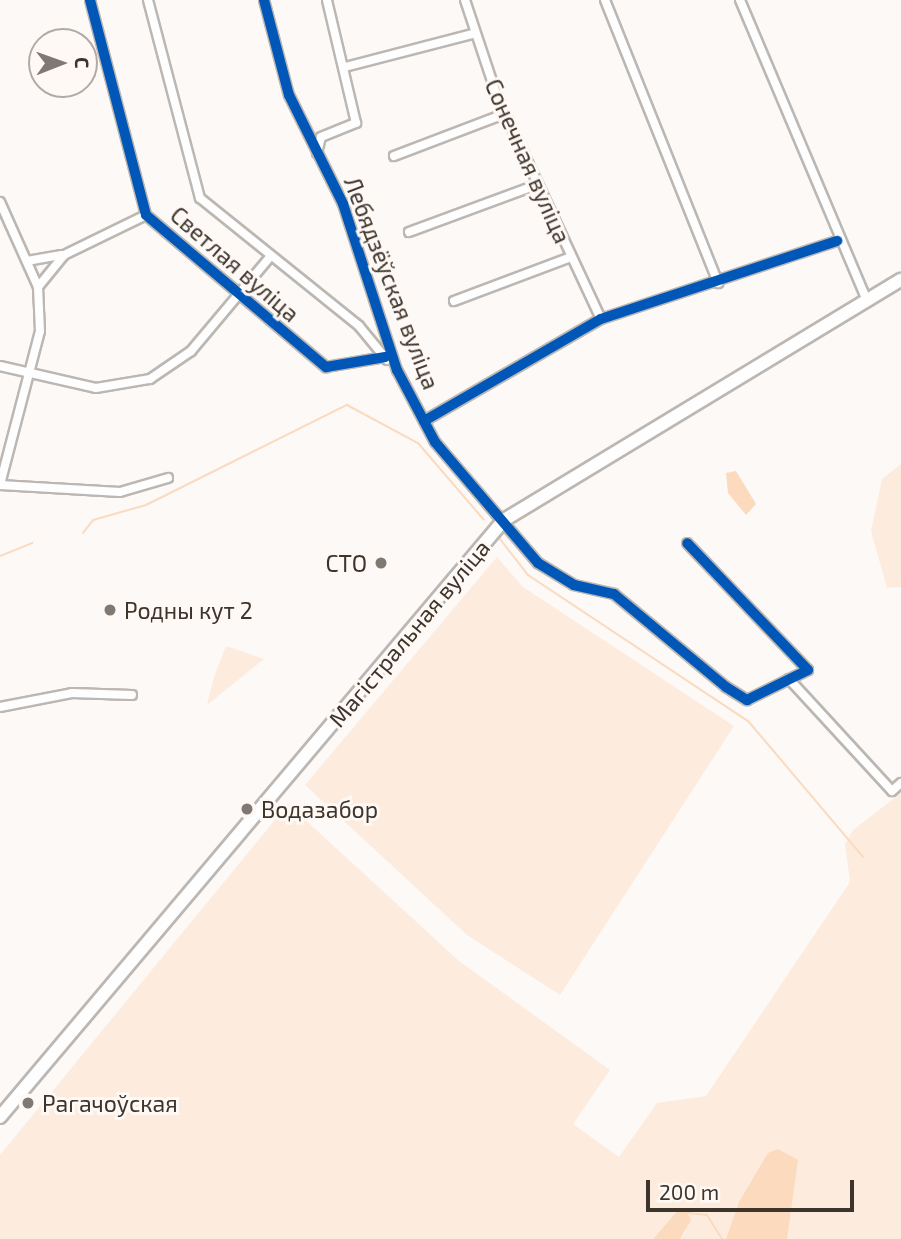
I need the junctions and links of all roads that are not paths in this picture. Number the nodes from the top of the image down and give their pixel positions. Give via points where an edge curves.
1 (90, 0) edge
2 (148, 0) edge
3 (264, 0) edge
4 (327, 0) edge
5 (465, 0) edge
6 (605, 0) edge
7 (740, 0) edge
8 (474, 34) junction
9 (345, 67) junction
10 (504, 114) junction
11 (317, 153) junction
12 (394, 156) dead end
13 (536, 185) junction
14 (0, 202) edge
15 (146, 215) junction
16 (409, 232) dead end
17 (837, 241) junction
18 (64, 255) junction
19 (270, 257) junction
20 (571, 257) junction
21 (27, 261) junction
22 (901, 280) edge
23 (718, 283) junction
24 (38, 286) junction
25 (236, 296) junction
26 (867, 300) junction
27 (454, 302) dead end
28 (601, 319) junction
29 (386, 335) junction
30 (374, 341) junction
31 (385, 357) junction
32 (0, 366) edge
33 (397, 370) junction
34 (32, 376) junction
35 (424, 421) junction
36 (169, 478) dead end
37 (0, 485) edge
38 (505, 520) junction
39 (687, 543) dead end
40 (789, 679) junction
41 (132, 695) dead end
42 (0, 707) edge
43 (901, 783) edge
44 (0, 1117) edge

1 - 15 street, Светлая вуліца
2 - 19 street via 200,198
3 - 11 street, Лебядзёўская вуліца via 289,95
4 - 9 street
5 - 8 street, Сонечная вуліца
6 - 23 street
7 - 17 street
8 - 9 street
8 - 10 street, Сонечная вуліца
9 - 11 street via 356,122 321,136
10 - 12 street
10 - 13 street, Сонечная вуліца
11 - 29 street, Лебядзёўская вуліца via 343,204
13 - 16 street
13 - 20 street, Сонечная вуліца
14 - 21 street
15 - 18 street, Светлая вуліца
15 - 25 street, Светлая вуліца
17 - 23 street
17 - 26 street
18 - 21 street, Светлая вуліца
18 - 24 street, Светлая вуліца
19 - 25 street
19 - 30 street
20 - 27 street
20 - 28 street, Сонечная вуліца
21 - 24 street
22 - 26 main road, Магістральная вуліца
23 - 28 street
24 - 34 street via 40,331
25 - 31 street, Светлая вуліца via 326,367
25 - 34 street via 191,351 150,379 96,388
26 - 38 main road, Магістральная вуліца
28 - 35 street
29 - 30 street
29 - 33 street, Лебядзёўская вуліца
30 - 31 street
31 - 33 street
32 - 34 street
33 - 35 street, Лебядзёўская вуліца
34 - 37 street
35 - 38 street, Лебядзёўская вуліца
36 - 37 street via 120,492
38 - 40 street, Лебядзёўская вуліца via 538,563 574,585 614,594 747,700
38 - 44 main road, Магістральная вуліца
39 - 40 street via 808,670
40 - 43 street via 892,791
41 - 42 street via 72,693

